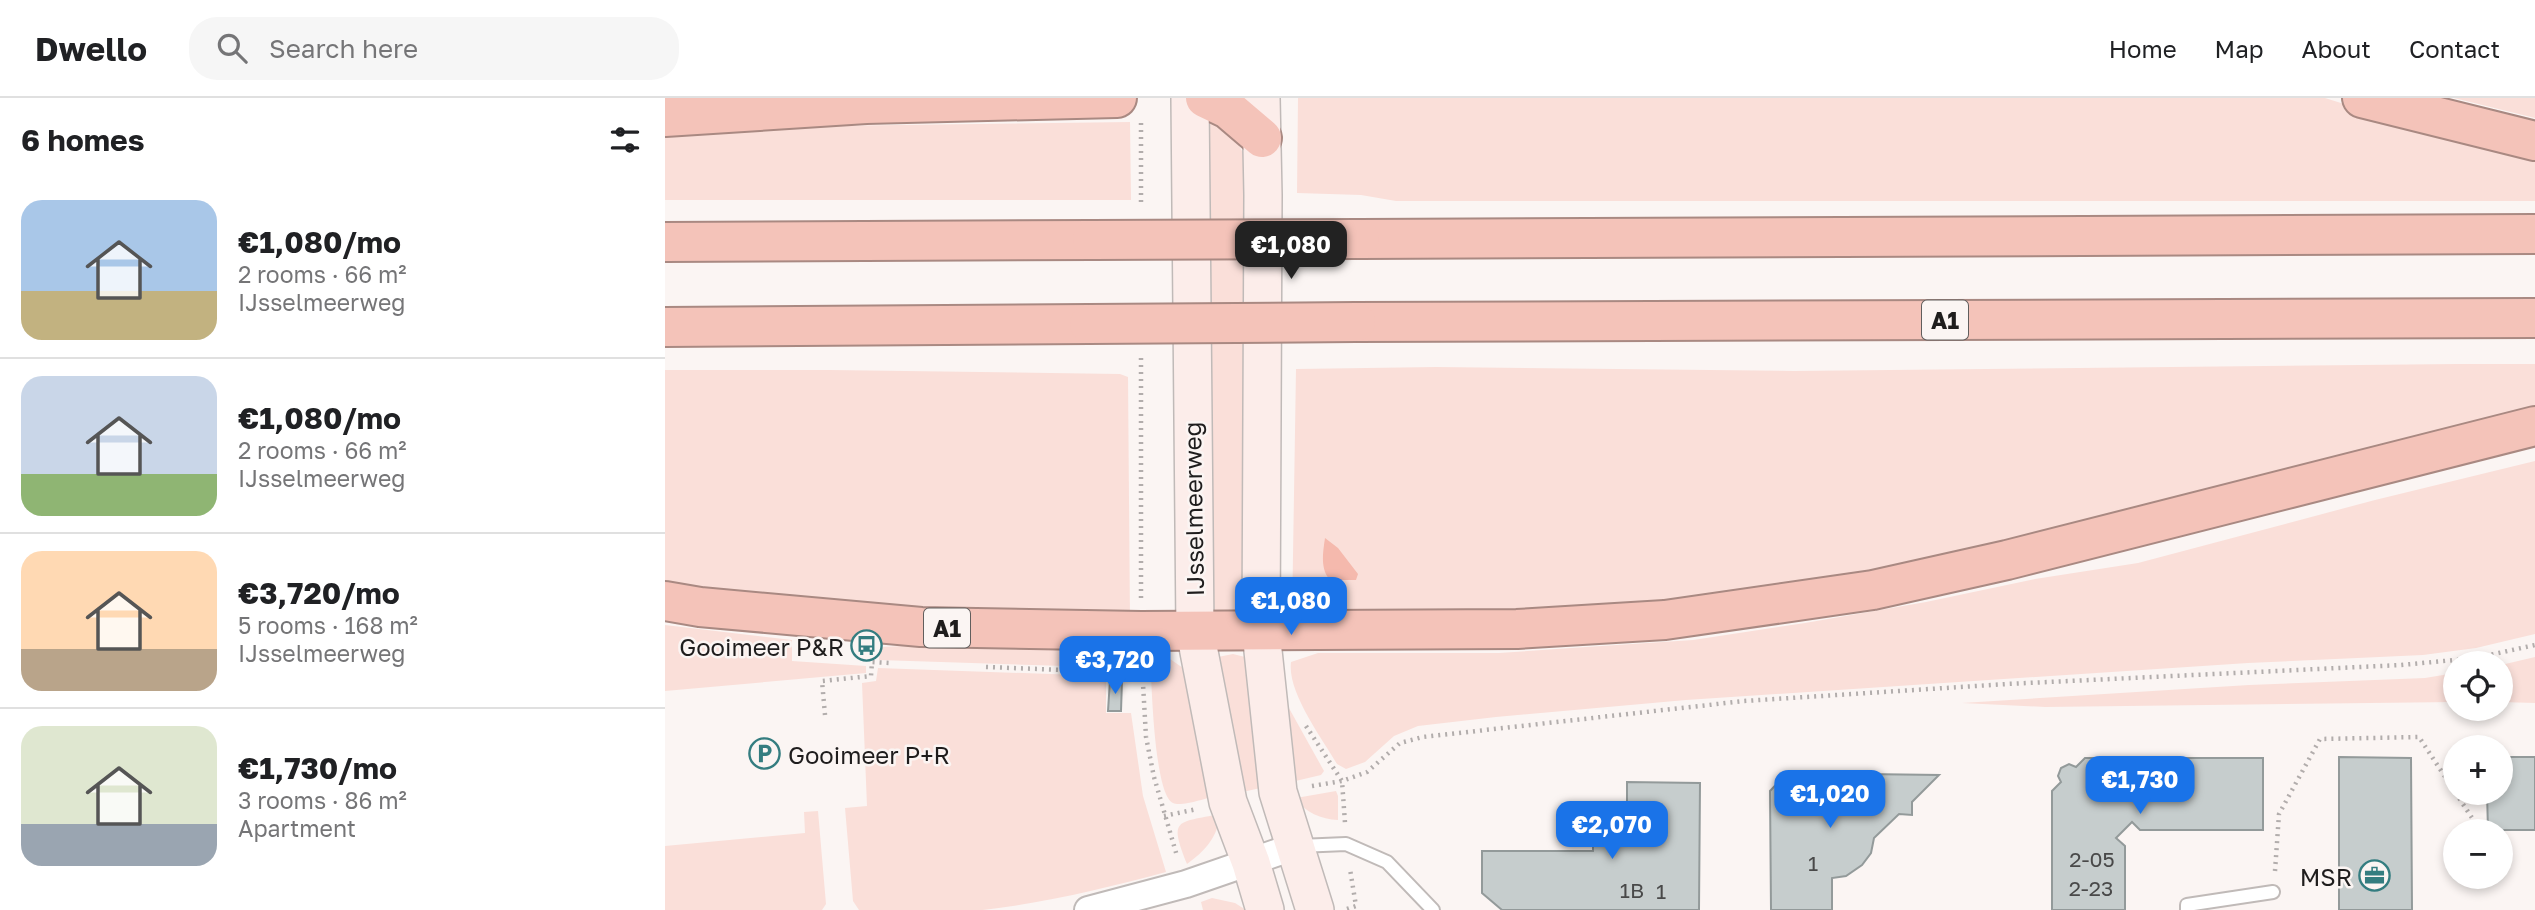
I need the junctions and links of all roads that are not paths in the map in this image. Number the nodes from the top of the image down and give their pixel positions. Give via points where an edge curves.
1 (1190, 98) edge
2 (1205, 98) edge
3 (1261, 98) edge
4 (2362, 98) edge
5 (1129, 109) edge
6 (665, 117) edge
7 (1262, 138) junction
8 (2535, 141) edge
9 (2535, 234) edge
10 (665, 242) edge
11 (2535, 318) edge
12 (665, 327) edge
13 (2535, 426) edge
14 (665, 601) edge
15 (1195, 631) junction
16 (1261, 632) junction
17 (1296, 846) junction
18 (1251, 863) junction
19 (2273, 892) road end
20 (1088, 910) edge
21 (1265, 910) edge
22 (1315, 910) edge
23 (1433, 910) edge
24 (2187, 910) edge

1 - 15 main road, IJsselmeerweg
2 - 7 highway via 1228,109
3 - 7 main road
4 - 8 highway
5 - 6 highway via 866,104
7 - 16 main road
9 - 10 highway, bridge
11 - 12 highway, A1, bridge
13 - 16 highway, A1 via 2007,561 1860,592 1665,620 1517,629
14 - 15 highway, A1 via 921,627
15 - 16 highway, A1
15 - 18 main road, IJsselmeerweg via 1228,802
16 - 17 main road via 1278,792
17 - 18 street
17 - 22 main road
17 - 23 lane via 1346,844 1387,862
18 - 20 street
18 - 21 main road, IJsselmeerweg
19 - 24 lane via 2187,905

